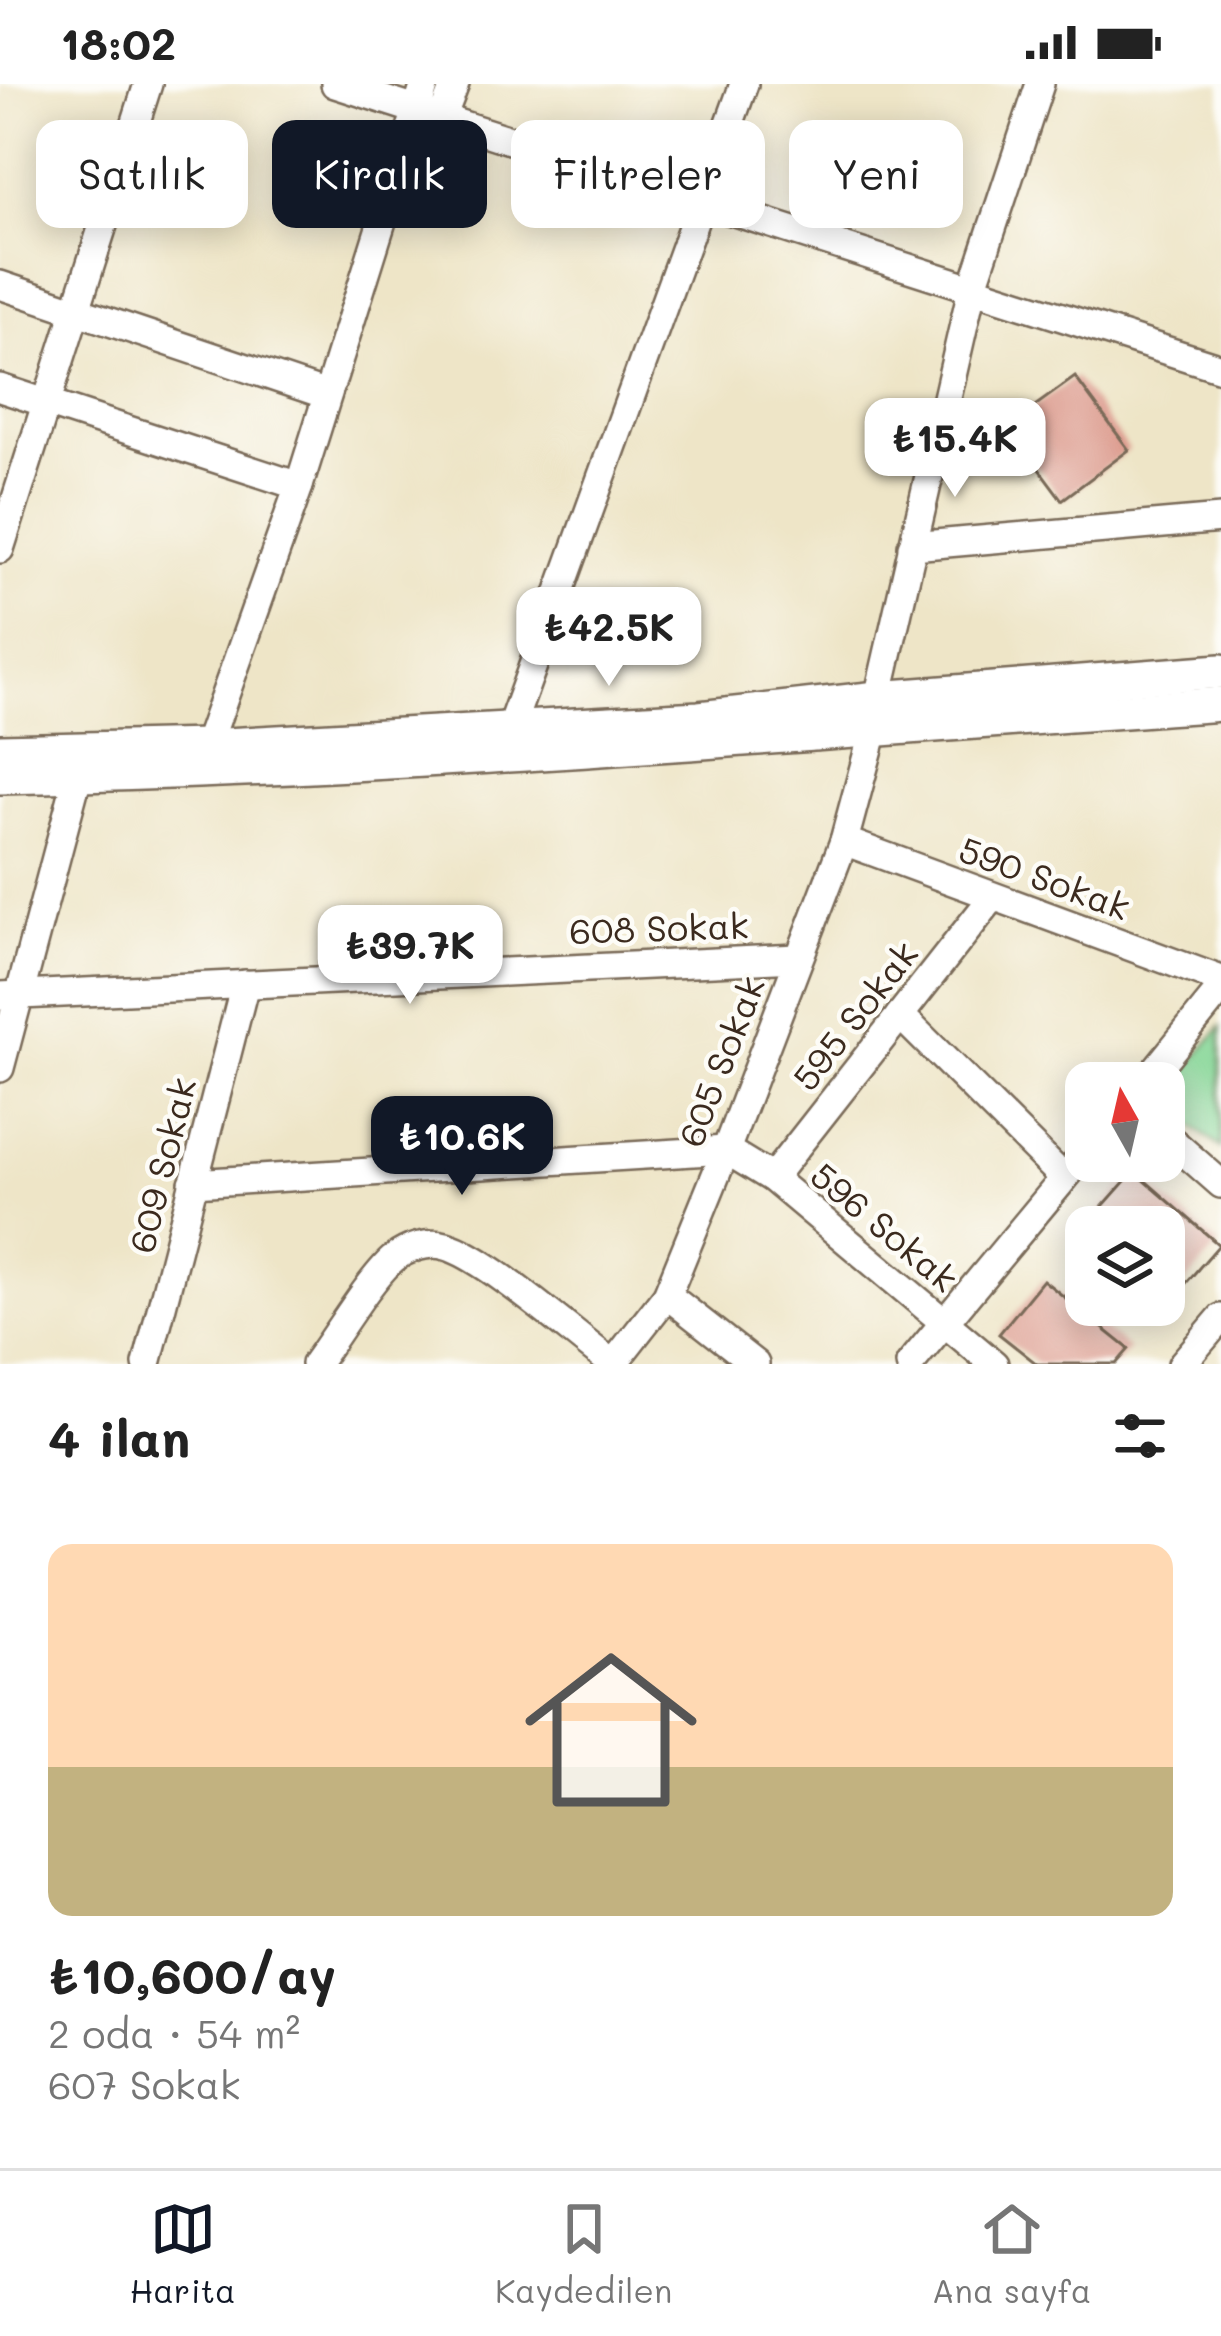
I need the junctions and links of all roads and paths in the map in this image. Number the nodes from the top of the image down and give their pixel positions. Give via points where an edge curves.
1 (148, 84) edge
2 (335, 84) edge
3 (455, 84) edge
4 (744, 84) edge
5 (1040, 84) edge
6 (428, 104) edge
7 (732, 120) edge
8 (511, 134) edge
9 (765, 223) edge
10 (695, 228) edge
11 (0, 285) edge
12 (972, 289) junction
13 (78, 308) junction
14 (1221, 368) edge
15 (0, 388) edge
16 (327, 395) junction
17 (48, 404) junction
18 (298, 486) junction
19 (1221, 519) edge
20 (912, 546) junction
21 (0, 549) edge
22 (1221, 671) edge
23 (1221, 704) edge
24 (876, 714) junction
25 (510, 729) junction
26 (207, 746) junction
27 (0, 752) edge
28 (78, 776) junction
29 (0, 777) edge
30 (844, 841) junction
31 (992, 897) junction
32 (798, 958) junction
33 (245, 984) junction
34 (1221, 985) edge
35 (10, 996) edge
36 (900, 1015) junction
37 (1160, 1062) edge
38 (0, 1068) edge
39 (726, 1150) junction
40 (1185, 1152) edge
41 (772, 1178) junction
42 (1064, 1178) joint
43 (193, 1183) junction
44 (1221, 1184) edge
45 (667, 1295) junction
46 (1221, 1318) edge
47 (945, 1323) junction
48 (147, 1364) edge
49 (315, 1364) edge
50 (613, 1364) edge
51 (755, 1364) edge
52 (910, 1364) edge
53 (994, 1364) edge
54 (1182, 1364) edge

1 - 13 street
2 - 6 street
3 - 6 street
4 - 7 street
5 - 12 street, 605 Sokak
6 - 8 street
6 - 16 street
9 - 12 street
10 - 25 street
11 - 13 street
12 - 14 street
12 - 20 street, 605 Sokak
13 - 16 street
13 - 17 street
15 - 17 street
16 - 18 street
17 - 18 street
17 - 21 street
18 - 26 street
19 - 20 street
20 - 24 street, 605 Sokak
22 - 24 street
23 - 24 street
24 - 25 street
24 - 28 street via 696,745
24 - 30 street, 605 Sokak
25 - 26 street
26 - 27 street
28 - 29 street
28 - 35 street
30 - 31 street, 590 Sokak
30 - 32 street, 605 Sokak
31 - 34 street, 590 Sokak
31 - 36 street, 595 Sokak
32 - 33 street, 608 Sokak
32 - 39 street, 605 Sokak
33 - 35 street, 608 Sokak
33 - 43 street, 609 Sokak
34 - 37 street
35 - 38 street
36 - 41 street, 595 Sokak
36 - 42 street
39 - 41 street, 596 Sokak
39 - 43 street
39 - 45 street, 605 Sokak
40 - 44 street
41 - 47 street, 596 Sokak
42 - 47 street
43 - 48 street, 609 Sokak
45 - 50 street, 605 Sokak
45 - 51 street
46 - 54 street
47 - 52 street
47 - 53 street, 596 Sokak
49 - 50 street via 392,1261 428,1244 484,1267

